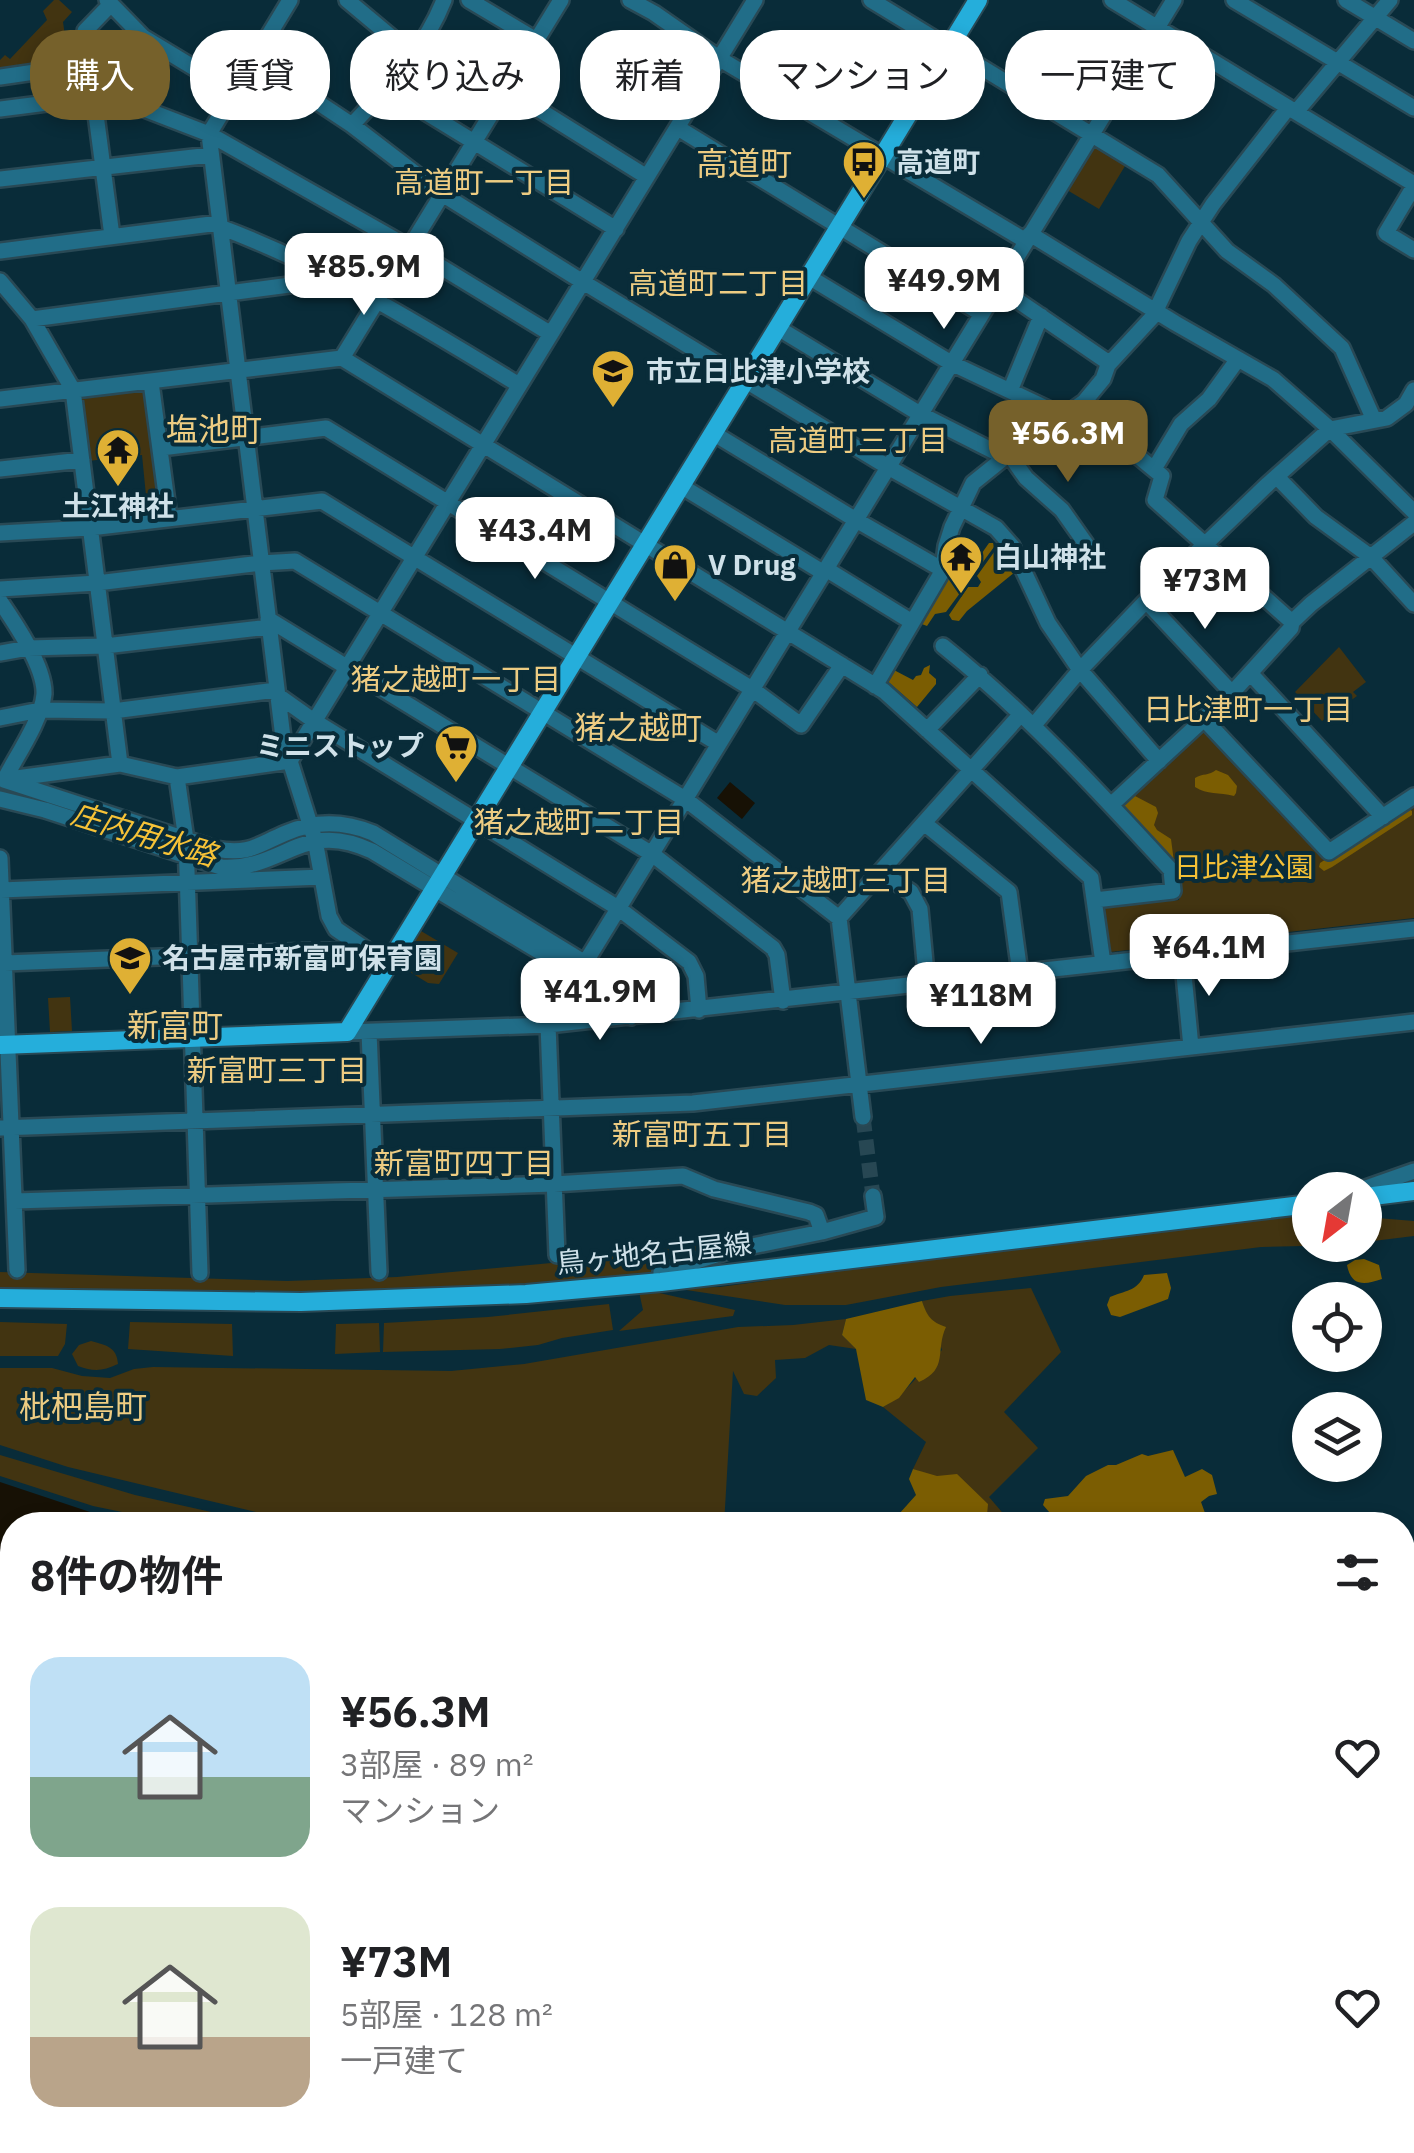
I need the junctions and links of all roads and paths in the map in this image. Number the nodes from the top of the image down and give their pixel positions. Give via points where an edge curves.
1 (290, 0) edge
2 (347, 0) edge
3 (444, 0) edge
4 (469, 0) edge
5 (560, 0) edge
6 (630, 0) edge
7 (755, 0) edge
8 (871, 0) edge
9 (978, 0) edge
10 (1112, 0) edge
11 (1174, 0) edge
12 (1234, 0) edge
13 (1346, 0) edge
14 (1390, 0) edge
15 (109, 2) edge
16 (1376, 18) junction
17 (1157, 27) junction
18 (86, 30) edge
19 (272, 30) edge
20 (384, 30) edge
21 (431, 30) edge
22 (519, 30) edge
23 (542, 30) edge
24 (678, 30) edge
25 (920, 30) edge
26 (960, 30) edge
27 (1414, 42) edge
28 (720, 59) joint
29 (1340, 62) junction
30 (190, 65) edge
31 (985, 70) edge
32 (30, 73) edge
33 (0, 77) edge
34 (30, 105) edge
35 (1414, 108) edge
36 (0, 109) edge
37 (330, 110) edge
38 (1292, 110) junction
39 (170, 119) edge
40 (97, 120) edge
41 (217, 120) edge
42 (357, 120) edge
43 (438, 120) edge
44 (488, 120) edge
45 (555, 120) edge
46 (683, 120) edge
47 (905, 120) edge
48 (352, 125) junction
49 (678, 128) junction
50 (209, 134) junction
51 (1091, 134) junction
52 (474, 142) junction
53 (211, 155) junction
54 (883, 156) junction
55 (103, 167) junction
56 (647, 177) junction
57 (0, 179) edge
58 (1414, 185) edge
59 (442, 194) junction
60 (1201, 222) junction
61 (220, 225) junction
62 (840, 226) junction
63 (616, 229) junction
64 (112, 236) junction
65 (1028, 237) junction
66 (410, 248) junction
67 (0, 250) edge
68 (1414, 250) edge
69 (809, 277) junction
70 (335, 279) junction
71 (0, 281) edge
72 (583, 282) junction
73 (998, 287) junction
74 (228, 295) junction
75 (378, 300) junction
76 (1157, 311) junction
77 (982, 314) junction
78 (1041, 316) junction
79 (32, 319) junction
80 (778, 328) junction
81 (550, 334) junction
82 (342, 358) junction
83 (1238, 358) junction
84 (952, 363) junction
85 (1109, 363) junction
86 (237, 370) junction
87 (746, 381) junction
88 (152, 382) junction
89 (519, 385) junction
90 (73, 390) junction
91 (1414, 390) edge
92 (1010, 391) junction
93 (0, 399) edge
94 (1084, 402) junction
95 (920, 414) junction
96 (1064, 416) junction
97 (1374, 420) junction
98 (1330, 430) junction
99 (713, 433) junction
100 (246, 439) junction
101 (483, 444) junction
102 (161, 448) junction
103 (1007, 456) junction
104 (82, 460) junction
105 (888, 467) junction
106 (0, 469) edge
107 (1154, 470) junction
108 (1277, 476) junction
109 (681, 486) junction
110 (447, 502) junction
111 (254, 507) junction
112 (960, 510) junction
113 (1414, 512) edge
114 (169, 518) junction
115 (856, 520) junction
116 (1414, 522) edge
117 (90, 528) junction
118 (0, 533) edge
119 (646, 544) junction
120 (1086, 544) dead end
121 (1204, 545) junction
122 (414, 557) junction
123 (1371, 557) junction
124 (261, 563) junction
125 (943, 570) junction
126 (824, 571) junction
127 (97, 583) junction
128 (0, 589) edge
129 (0, 601) edge
130 (610, 602) junction
131 (1146, 602) junction
132 (1414, 604) edge
133 (380, 613) junction
134 (912, 622) junction
135 (1292, 622) junction
136 (268, 623) junction
137 (788, 632) junction
138 (105, 646) junction
139 (943, 646) dead end
140 (28, 648) junction
141 (0, 653) edge
142 (576, 657) junction
143 (842, 665) junction
144 (346, 667) junction
145 (1080, 670) junction
146 (1251, 674) junction
147 (980, 675) junction
148 (875, 686) junction
149 (752, 689) junction
150 (276, 692) junction
151 (1232, 693) junction
152 (40, 710) junction
153 (112, 711) junction
154 (543, 712) junction
155 (0, 718) edge
156 (1204, 719) junction
157 (1028, 720) junction
158 (314, 721) junction
159 (927, 730) junction
160 (719, 744) junction
161 (288, 761) junction
162 (1158, 761) junction
163 (120, 764) junction
164 (510, 767) junction
165 (971, 770) junction
166 (178, 777) junction
167 (2, 780) edge
168 (1414, 796) edge
169 (0, 799) edge
170 (685, 799) junction
171 (1111, 805) junction
172 (1383, 816) junction
173 (476, 822) junction
174 (924, 823) junction
175 (313, 832) junction
176 (185, 848) junction
177 (652, 854) junction
178 (0, 858) edge
179 (880, 872) junction
180 (322, 877) junction
181 (186, 881) junction
182 (439, 882) junction
183 (2, 890) edge
184 (1095, 900) junction
185 (618, 908) junction
186 (839, 918) junction
187 (1414, 929) edge
188 (362, 948) junction
189 (1182, 954) junction
190 (188, 956) junction
191 (5, 963) junction
192 (585, 963) junction
193 (1103, 963) junction
194 (388, 965) junction
195 (1020, 972) junction
196 (926, 984) junction
197 (848, 993) junction
198 (783, 1001) junction
199 (628, 1010) junction
200 (700, 1010) junction
201 (1414, 1022) edge
202 (548, 1025) junction
203 (347, 1032) junction
204 (369, 1032) junction
205 (191, 1038) junction
206 (4, 1045) edge
207 (1192, 1048) junction
208 (858, 1084) junction
209 (551, 1108) junction
210 (372, 1114) junction
211 (863, 1117) tunnel mouth
212 (194, 1121) junction
213 (6, 1128) edge
214 (1414, 1170) edge
215 (1382, 1182) edge
216 (554, 1184) junction
217 (376, 1190) junction
218 (1414, 1191) edge
219 (197, 1195) junction
220 (1382, 1195) edge
221 (873, 1196) dead end
222 (15, 1201) junction
223 (1292, 1206) edge
224 (822, 1232) junction
225 (557, 1255) dead end
226 (17, 1270) dead end
227 (379, 1272) dead end
228 (200, 1273) dead end
229 (660, 1282) junction
230 (0, 1298) edge

1 - 19 street
2 - 20 street
3 - 21 street
4 - 22 street
5 - 23 street
6 - 24 street
7 - 28 street
8 - 25 street
9 - 26 main road
10 - 17 street
11 - 17 street
12 - 29 street
13 - 16 street
14 - 16 street
15 - 18 street
15 - 30 street via 143,37
16 - 27 street
16 - 29 street
17 - 38 street
17 - 51 street
28 - 54 street
29 - 35 street
29 - 38 street
31 - 51 street
32 - 33 street
34 - 36 street
37 - 48 street
38 - 58 street
38 - 60 street
39 - 50 street
40 - 55 street
41 - 50 street
42 - 48 street
43 - 52 street
44 - 52 street
45 - 56 street
46 - 49 street
47 - 54 main road
48 - 59 street
49 - 56 street
49 - 62 street
50 - 53 street
50 - 66 street
51 - 60 street via 1158,175
51 - 65 street
52 - 59 street
52 - 63 street
53 - 55 street
53 - 61 street
54 - 62 main road
54 - 65 street
55 - 57 street
55 - 64 street
56 - 63 street
58 - 68 street via 1386,233
59 - 66 street
59 - 72 street
60 - 76 street
60 - 97 street via 1342,348
61 - 64 street
61 - 70 street
61 - 74 street
62 - 69 main road
62 - 77 street
63 - 72 street
64 - 67 street
65 - 73 street
65 - 76 street
66 - 75 street
66 - 81 street
69 - 80 main road
69 - 84 street
70 - 74 street
70 - 75 street
71 - 79 street
72 - 81 street
72 - 87 street
73 - 77 street
73 - 78 street
74 - 79 street
74 - 86 street
75 - 82 street
75 - 89 street
76 - 83 street
76 - 85 street
77 - 84 street
78 - 85 street
78 - 92 street
79 - 90 street
80 - 87 main road
80 - 95 street
81 - 89 street
82 - 86 street
82 - 101 street
83 - 98 street via 1273,379
83 - 107 street via 1180,424
84 - 92 street
84 - 95 street
85 - 94 street
86 - 88 street
86 - 100 street
87 - 99 main road
87 - 105 street
88 - 90 street
88 - 102 street
89 - 101 street
90 - 93 street
90 - 104 street
91 - 97 street via 1398,412
92 - 96 street
94 - 96 street
94 - 107 street
95 - 103 street
95 - 105 street
96 - 103 street
97 - 98 street
98 - 108 street
98 - 113 street
99 - 109 main road
99 - 115 street
100 - 102 street
100 - 110 street via 326,428
100 - 111 street
101 - 110 street
101 - 119 street
102 - 114 street
103 - 112 street via 974,482
103 - 120 street
104 - 106 street
104 - 117 street
105 - 112 street
105 - 115 street
107 - 121 street via 1162,476 1155,500
108 - 121 street
108 - 123 street via 1316,517
109 - 119 main road
109 - 126 street
110 - 122 street
110 - 130 street
111 - 114 street
111 - 122 street via 322,501
111 - 124 street
112 - 125 street
112 - 145 street via 996,528 1012,546 1048,623
114 - 117 street
115 - 125 street
115 - 126 street
116 - 123 street
117 - 118 street
117 - 127 street
119 - 130 main road
119 - 137 street
121 - 131 street
121 - 135 street
122 - 133 street
122 - 142 street
123 - 132 street
123 - 135 street
124 - 127 street
124 - 133 street via 295,561
124 - 136 street
125 - 134 street
126 - 134 street
126 - 137 street
127 - 128 street
127 - 138 street
129 - 140 street
130 - 142 main road
130 - 149 street
131 - 145 street
131 - 151 street
133 - 144 street
133 - 154 street
134 - 148 street
135 - 146 street
136 - 138 street
136 - 144 street
136 - 150 street
137 - 143 street
137 - 149 street
138 - 140 street
138 - 153 street
139 - 147 street
140 - 141 street
140 - 152 street via 44,690
142 - 154 main road
142 - 160 street
143 - 148 street
143 - 149 street via 801,725
144 - 158 street
144 - 164 street
145 - 157 street
145 - 162 street
146 - 151 street
146 - 172 street
147 - 157 street
147 - 159 street
148 - 159 street
149 - 160 street
150 - 153 street
150 - 158 street
150 - 161 street
151 - 156 street
152 - 153 street
152 - 155 street
152 - 167 street
153 - 163 street
154 - 164 main road
154 - 170 street
156 - 162 street
156 - 172 street via 1329,852
157 - 165 street
157 - 171 street
158 - 161 street
158 - 173 street
159 - 165 street
160 - 170 street
161 - 166 street
161 - 175 street
162 - 171 street
163 - 166 street
163 - 167 street
164 - 173 main road
164 - 177 street
165 - 174 street
165 - 184 street via 1087,874
166 - 176 street
167 - 176 street
168 - 172 street
169 - 176 street
170 - 177 street
170 - 186 street
171 - 184 street via 1172,870 1173,891
173 - 182 main road
173 - 185 street
174 - 179 street
174 - 195 street via 1009,892
175 - 176 street via 265,860 235,868
175 - 180 street
175 - 182 street
176 - 181 street
177 - 185 street
177 - 198 street via 773,948
178 - 183 street
179 - 186 street
179 - 196 street via 911,892 920,909
180 - 181 street
180 - 188 street via 336,929
181 - 183 street
181 - 190 street
182 - 192 street
182 - 194 main road
182 - 199 street
183 - 191 street
184 - 193 street
185 - 192 street
185 - 200 street via 689,962
186 - 197 street
187 - 189 street
188 - 190 street
188 - 194 street
189 - 193 street
189 - 207 street
190 - 191 street
190 - 205 street
191 - 206 street
192 - 199 street via 624,992
193 - 195 street
194 - 203 main road
195 - 196 street
196 - 197 street
197 - 198 street
197 - 208 street
198 - 200 street
199 - 200 street
199 - 202 street
201 - 207 street
202 - 204 street
202 - 209 street
203 - 204 street
203 - 205 main road
204 - 210 street
205 - 206 main road
205 - 212 street
206 - 213 street
207 - 208 street
208 - 209 street via 693,1103
208 - 211 street
209 - 210 street
209 - 216 street
210 - 212 street
210 - 217 street
212 - 213 street
212 - 219 street
213 - 222 street
214 - 215 street
216 - 217 street
216 - 224 street via 683,1176 809,1212
216 - 225 street
217 - 219 street
217 - 227 street
218 - 220 main road
219 - 222 street
219 - 228 street
221 - 224 street via 876,1217
222 - 226 street
223 - 229 main road, 鳥ヶ地名古屋線
224 - 229 street via 679,1266 661,1272
229 - 230 main road, 鳥ヶ地名古屋線 via 360,1301

